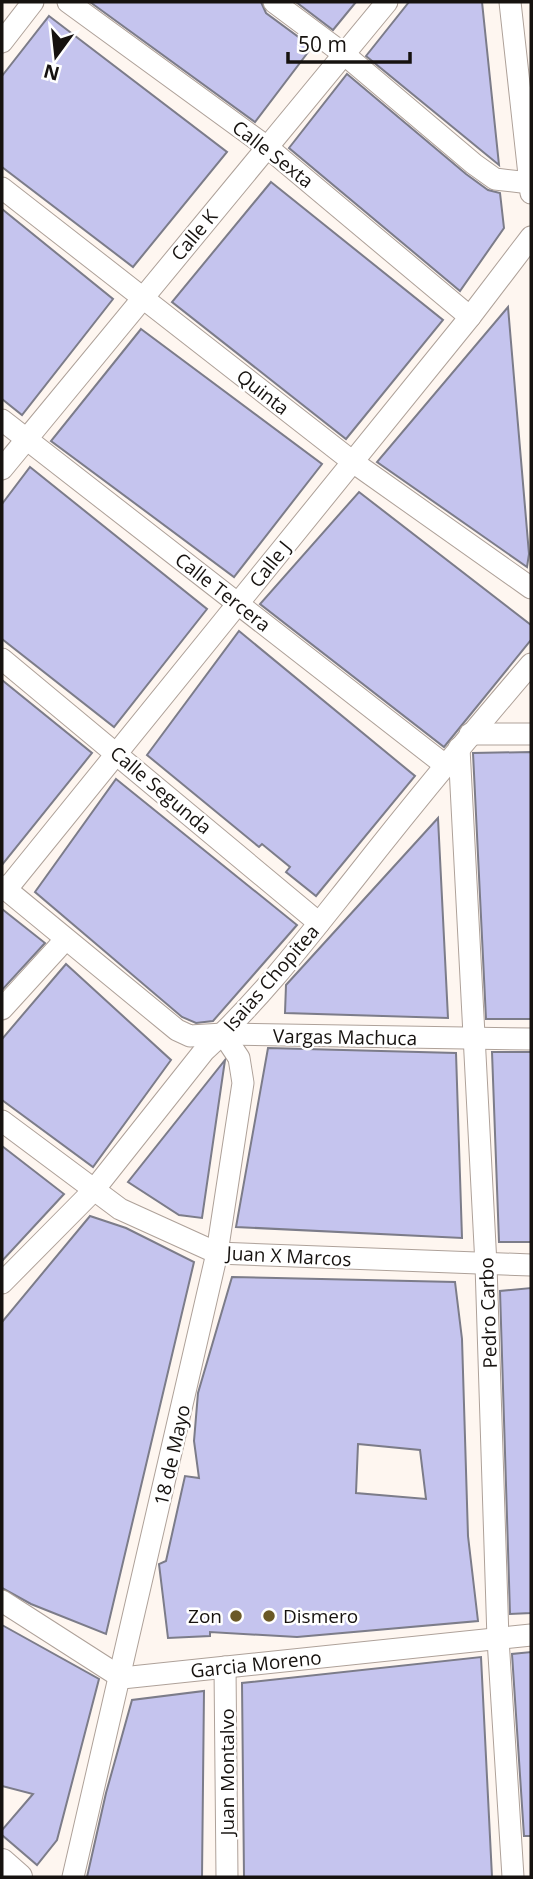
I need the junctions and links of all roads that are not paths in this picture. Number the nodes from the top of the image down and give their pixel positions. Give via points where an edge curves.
1 (33, 2) edge
2 (68, 2) edge
3 (274, 2) edge
4 (387, 2) edge
5 (510, 2) edge
6 (2, 43) edge
7 (524, 46) edge
8 (345, 55) junction
9 (267, 147) junction
10 (530, 176) edge
11 (2, 188) edge
12 (531, 237) edge
13 (142, 299) junction
14 (470, 317) junction
15 (2, 420) edge
16 (26, 439) junction
17 (353, 462) junction
18 (2, 469) edge
19 (531, 588) edge
20 (238, 604) junction
21 (2, 659) edge
22 (531, 664) edge
23 (531, 734) edge
24 (465, 741) junction
25 (118, 752) junction
26 (445, 765) junction
27 (4, 888) edge
28 (319, 923) junction
29 (65, 940) junction
30 (2, 1009) edge
31 (223, 1034) junction
32 (531, 1039) edge
33 (477, 1040) junction
34 (2, 1121) edge
35 (93, 1191) junction
36 (217, 1253) junction
37 (486, 1265) junction
38 (531, 1265) edge
39 (2, 1283) edge
40 (2, 1601) edge
41 (531, 1635) edge
42 (498, 1639) junction
43 (225, 1667) junction
44 (122, 1678) junction
45 (2, 1862) edge
46 (19, 1877) edge
47 (73, 1877) edge
48 (227, 1877) edge
49 (513, 1877) edge

1 - 6 street
2 - 9 street, Calle Sexta
3 - 8 street
4 - 8 street, Calle K
5 - 7 street
7 - 10 street
8 - 9 street, Calle K
8 - 10 street via 495,179
9 - 13 street, Calle K
9 - 14 street, Calle Sexta
11 - 13 street, Quinta
12 - 14 street, Calle J
13 - 16 street, Calle K
13 - 17 street, Quinta
14 - 17 street, Calle J
15 - 16 street, Calle Tercera
16 - 18 street, Calle K
16 - 20 street, Calle Tercera
17 - 19 street, Quinta
17 - 20 street, Calle J
20 - 25 street, Calle J
20 - 26 street, Calle Tercera
21 - 25 street, Calle Segunda
22 - 24 street, Isaias Chopitea
23 - 24 street
24 - 26 street, Isaias Chopitea
24 - 33 street, Pedro Carbo
25 - 27 street, Calle J
25 - 28 street, Calle Segunda
26 - 28 street, Isaias Chopitea
27 - 29 street, Vargas Machuca
28 - 31 street, Isaias Chopitea
29 - 30 street
29 - 31 street, Vargas Machuca via 177,1030 190,1036
31 - 33 street, Vargas Machuca
31 - 35 street, Isaias Chopitea via 204,1051
31 - 36 street, 18 de Mayo via 239,1058 243,1083
32 - 33 street, Vargas Machuca
33 - 37 street, Pedro Carbo
34 - 35 street, Juan X Marcos
35 - 36 street, Juan X Marcos via 120,1209
35 - 39 street, Isaias Chopitea
36 - 37 street, Juan X Marcos
36 - 44 street, 18 de Mayo
37 - 38 street, Juan X Marcos
37 - 42 street, Pedro Carbo
40 - 44 street
41 - 42 street, Garcia Moreno
42 - 43 street, Garcia Moreno
42 - 49 street, Pedro Carbo
43 - 44 street, Garcia Moreno
43 - 48 street, Juan Montalvo
44 - 47 street, 18 de Mayo
45 - 46 main road

